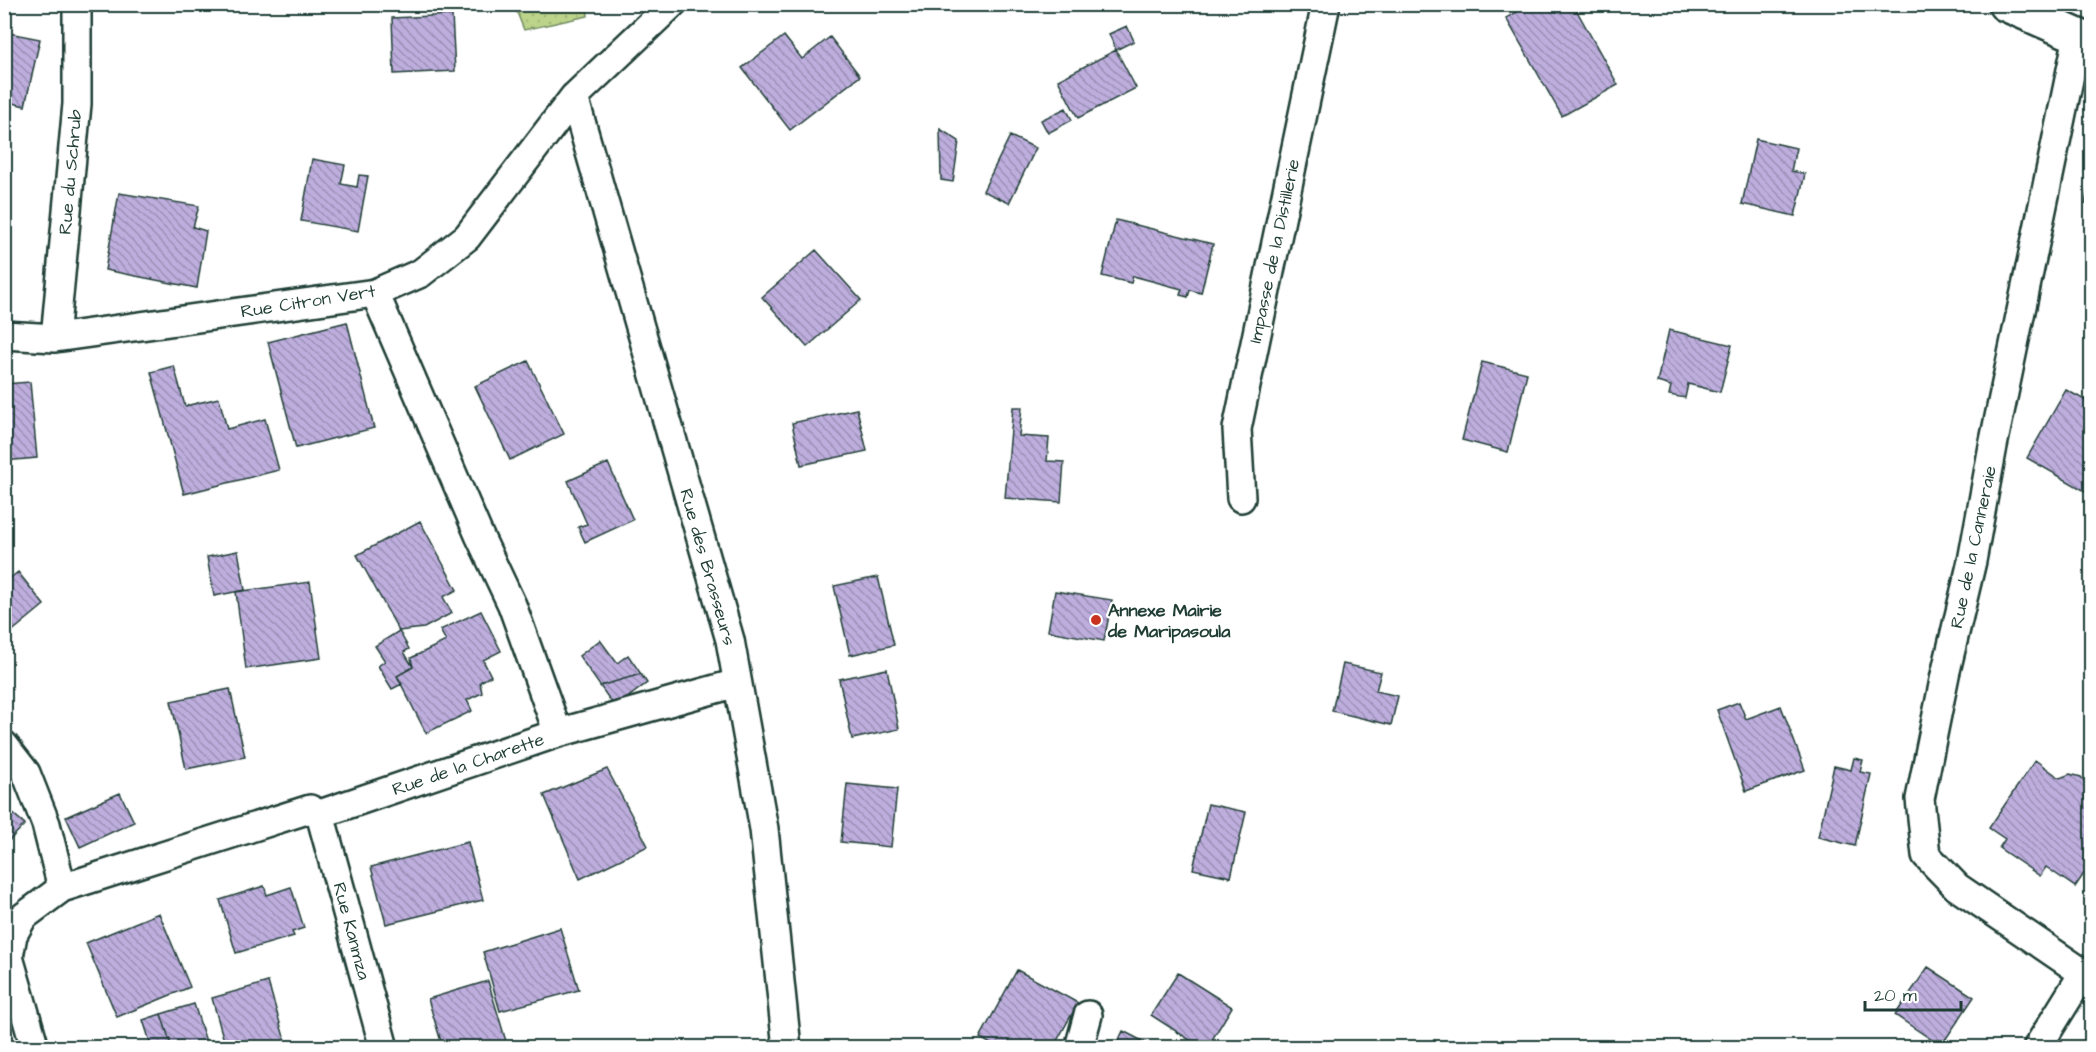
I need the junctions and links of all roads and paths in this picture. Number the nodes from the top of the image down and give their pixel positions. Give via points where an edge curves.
1 (77, 4) edge
2 (672, 4) edge
3 (1326, 4) edge
4 (2005, 4) edge
5 (2085, 39) edge
6 (574, 97) junction
7 (375, 293) junction
8 (4, 335) edge
9 (55, 338) junction
10 (1241, 498) dead end
11 (737, 683) junction
12 (558, 733) junction
13 (4, 745) edge
14 (320, 814) junction
15 (62, 888) junction
16 (2087, 976) edge
17 (1088, 1015) dead end
18 (35, 1047) edge
19 (384, 1047) edge
20 (787, 1047) edge
21 (1078, 1047) edge
22 (2037, 1047) edge

1 - 9 street, Rue du Schrub via 77,104
2 - 6 street, Rue Citron Vert
3 - 10 street, Impasse de la Distillerie via 1237,429
4 - 5 street
5 - 16 street, Rue de la Canneraie via 1998,422 1920,799 1926,855 1957,887
6 - 7 street, Rue Citron Vert via 467,237 421,273
6 - 11 street, Rue des Brasseurs via 730,640
7 - 9 street, Rue Citron Vert
7 - 12 street, Rue de la Charette via 512,605
8 - 9 street, Rue Citron Vert
11 - 12 street
11 - 20 street, Rue des Brasseurs via 765,829
12 - 14 street, Rue de la Charette
13 - 15 street via 26,773 46,824
14 - 15 street, Rue de la Charette via 310,809
14 - 19 street, Rue Kanmza
15 - 18 street, Rue de la Charette via 24,917 13,935 9,957
16 - 22 street
17 - 21 street

